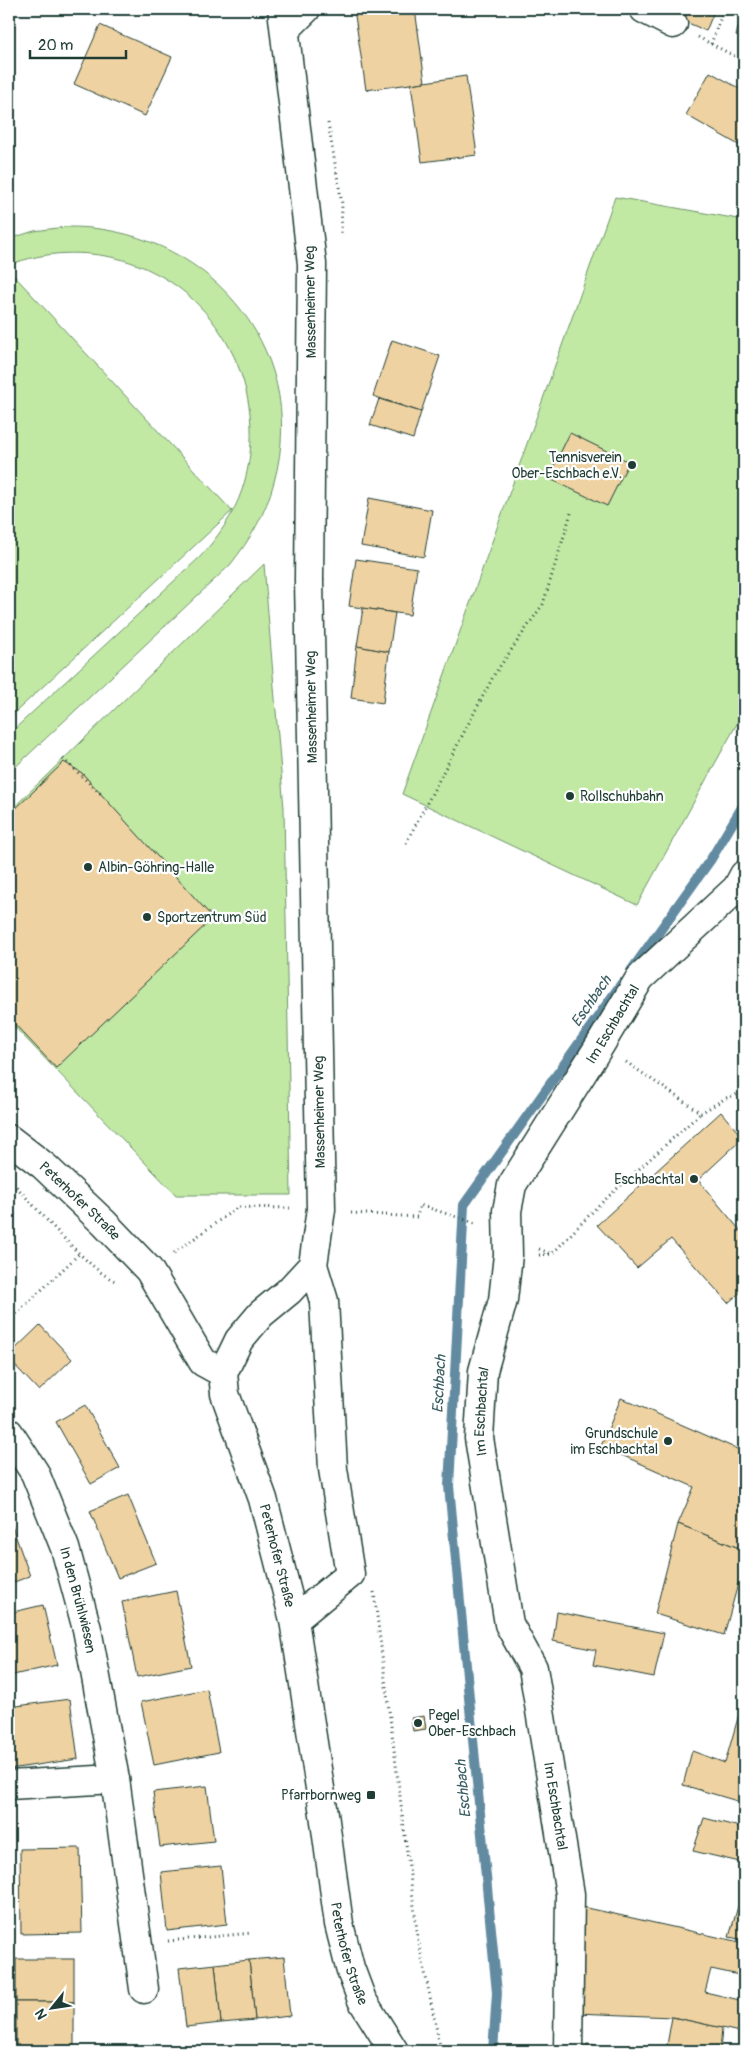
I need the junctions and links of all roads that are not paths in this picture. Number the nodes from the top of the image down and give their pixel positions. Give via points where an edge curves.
1 (306, 9) edge
2 (644, 9) edge
3 (283, 20) edge
4 (673, 24) road end
5 (744, 875) edge
6 (9, 1139) edge
7 (313, 1266) junction
8 (223, 1373) junction
9 (9, 1433) edge
10 (294, 1620) junction
11 (115, 1779) junction
12 (9, 1785) edge
13 (144, 1989) dead end
14 (394, 2051) edge
15 (568, 2051) edge

1 - 3 street
2 - 4 street
3 - 7 street, Massenheimer Weg via 312,264 309,580 333,1211
5 - 15 street, Im Eschbachtal via 737,888 640,978 512,1185 507,1211 508,1255 503,1300 483,1371 479,1438 509,1624 533,1668 570,1894
6 - 8 street, Peterhofer Straße via 44,1166 149,1270 203,1362
7 - 8 street via 261,1314 239,1340
7 - 10 street via 324,1301 333,1469 350,1574
8 - 10 street, Peterhofer Straße via 225,1394 263,1500
9 - 11 street, In den Brühlwiesen via 35,1473 65,1548 87,1629
10 - 14 street, Peterhofer Straße via 339,1924 362,2000
11 - 12 street
11 - 13 street, In den Brühlwiesen

